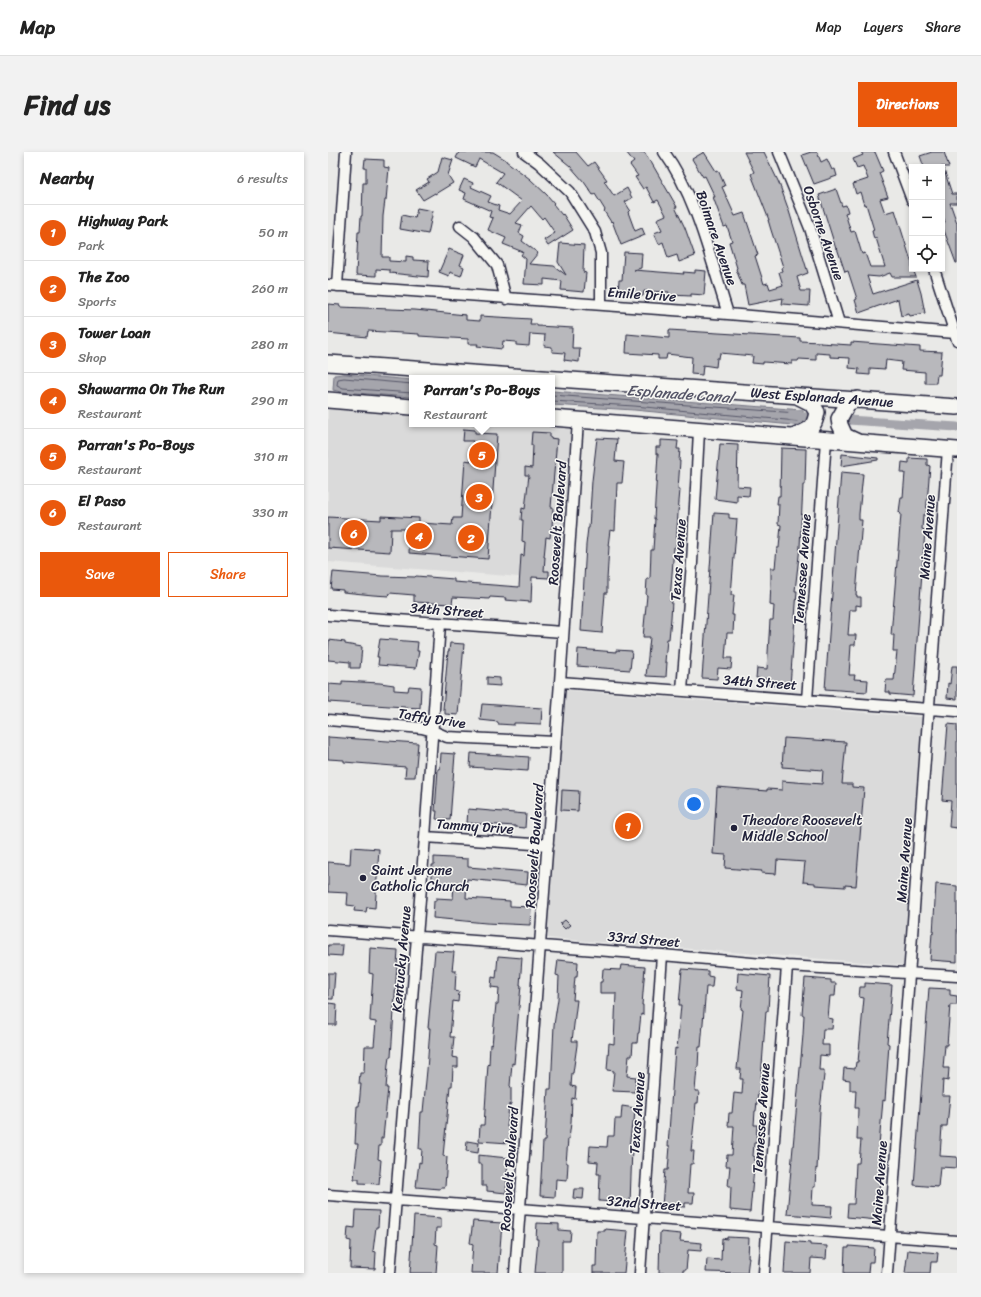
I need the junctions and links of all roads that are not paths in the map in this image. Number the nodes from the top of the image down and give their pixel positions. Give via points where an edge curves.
1 (346, 152) edge
2 (524, 152) edge
3 (664, 152) edge
4 (779, 152) edge
5 (894, 152) edge
6 (909, 192) edge
7 (460, 226) dead end
8 (935, 272) edge
9 (333, 286) edge
10 (506, 299) junction
11 (601, 305) junction
12 (728, 314) junction
13 (839, 323) junction
14 (956, 336) edge
15 (328, 363) edge
16 (503, 375) edge
17 (555, 379) edge
18 (795, 395) junction
19 (858, 399) junction
20 (328, 400) edge
21 (409, 407) edge
22 (957, 407) edge
23 (555, 418) edge
24 (578, 421) junction
25 (699, 431) junction
26 (792, 438) junction
27 (826, 440) junction
28 (859, 442) junction
29 (952, 449) edge
30 (328, 615) edge
31 (440, 624) junction
32 (563, 632) junction
33 (560, 682) junction
34 (682, 690) junction
35 (807, 700) junction
36 (928, 709) junction
37 (957, 712) edge
38 (328, 720) edge
39 (433, 730) junction
40 (556, 742) junction
41 (425, 837) junction
42 (548, 845) junction
43 (328, 930) edge
44 (418, 936) junction
45 (540, 945) junction
46 (662, 955) junction
47 (787, 966) junction
48 (910, 973) junction
49 (957, 976) edge
50 (328, 1195) edge
51 (396, 1200) junction
52 (520, 1208) junction
53 (644, 1217) junction
54 (767, 1227) junction
55 (889, 1236) junction
56 (957, 1241) edge
57 (390, 1273) edge
58 (515, 1273) edge
59 (640, 1273) edge
60 (764, 1273) edge
61 (886, 1273) edge

1 - 9 street
2 - 11 street via 570,192 595,232 600,253
3 - 12 street, Boimare Avenue via 694,205
4 - 13 street, Osborne Avenue via 810,228
5 - 6 street
7 - 10 street via 474,237 497,265
8 - 14 street
9 - 10 street, Emile Drive
10 - 11 street, Emile Drive
11 - 12 street, Emile Drive
12 - 13 street, Emile Drive
13 - 14 street, Emile Drive
15 - 16 main road, West Esplanade Avenue
17 - 18 main road, West Esplanade Avenue
18 - 19 main road, West Esplanade Avenue
18 - 26 main road via 811,403 817,412 815,423 808,431
19 - 22 main road, West Esplanade Avenue
19 - 28 main road via 848,403 839,419 845,436
20 - 21 main road
23 - 24 main road
24 - 25 main road
24 - 32 street, Roosevelt Boulevard
25 - 26 main road
25 - 34 street, Texas Avenue
26 - 27 main road
27 - 28 main road
27 - 35 street, Tennessee Avenue
28 - 29 main road
29 - 36 street, Maine Avenue
30 - 31 street, 34th Street
31 - 32 street, 34th Street
31 - 39 street, Kentucky Avenue
32 - 33 street, Roosevelt Boulevard
33 - 34 street, 34th Street
33 - 40 street, Roosevelt Boulevard
34 - 35 street, 34th Street
35 - 36 street, 34th Street
36 - 37 street, 34th Street
36 - 48 street, Maine Avenue
38 - 39 street, Taffy Drive
39 - 40 street, Taffy Drive via 447,737
39 - 41 street, Kentucky Avenue
40 - 42 street, Roosevelt Boulevard
41 - 42 street, Tammy Drive
41 - 44 street, Kentucky Avenue
42 - 45 street, Roosevelt Boulevard
43 - 44 street, 33rd Street
44 - 45 street, 33rd Street
44 - 51 street, Kentucky Avenue
45 - 46 street, 33rd Street
45 - 52 street, Roosevelt Boulevard
46 - 47 street, 33rd Street
46 - 53 street, Texas Avenue
47 - 48 street, 33rd Street
47 - 54 street, Tennessee Avenue
48 - 49 street, 33rd Street
48 - 55 street, Maine Avenue
50 - 51 street, 32nd Street
51 - 52 street, 32nd Street
51 - 57 street, Kentucky Avenue
52 - 53 street, 32nd Street
52 - 58 street, Roosevelt Boulevard
53 - 54 street, 32nd Street
53 - 59 street, Texas Avenue
54 - 55 street, 32nd Street
54 - 60 street, Tennessee Avenue
55 - 56 street, 32nd Street
55 - 61 street, Maine Avenue

